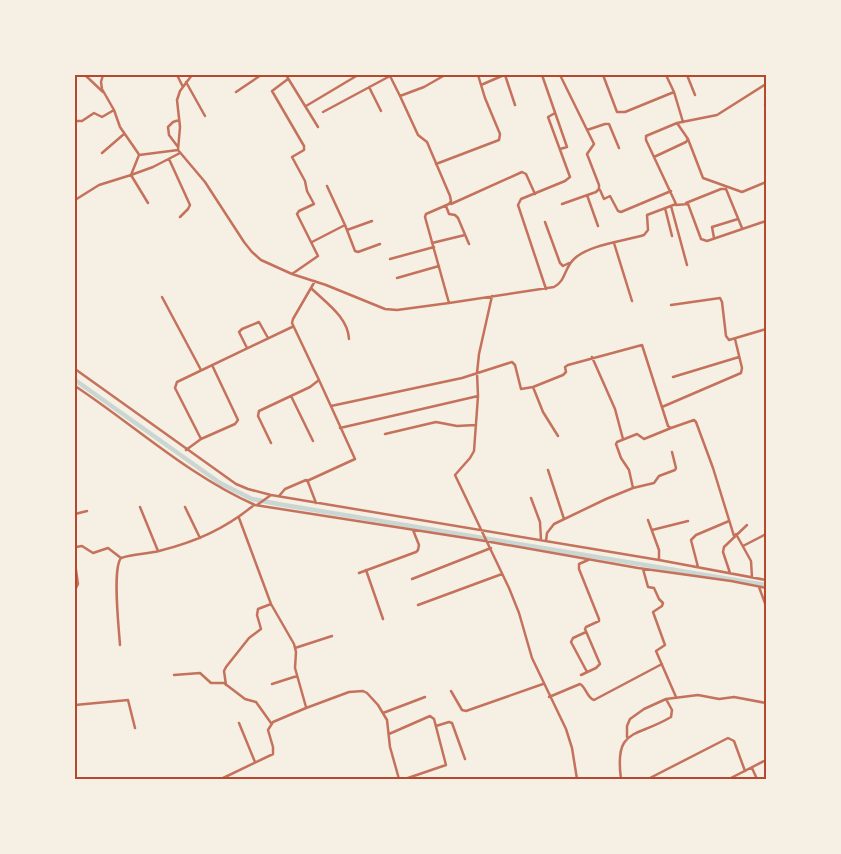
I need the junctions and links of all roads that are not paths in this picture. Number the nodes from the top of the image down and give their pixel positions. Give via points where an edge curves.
1 (85, 75) edge
2 (104, 75) edge
3 (177, 75) edge
4 (192, 75) edge
5 (261, 75) edge
6 (358, 75) edge
7 (445, 75) edge
8 (478, 75) edge
9 (504, 75) edge
10 (542, 75) edge
11 (560, 75) edge
12 (603, 75) edge
13 (666, 75) edge
14 (687, 75) edge
15 (287, 76) edge
16 (390, 76) edge
17 (439, 77) edge
18 (186, 82) junction
19 (766, 84) edge
20 (481, 85) junction
21 (183, 87) junction
22 (369, 87) junction
23 (236, 92) dead end
24 (674, 92) junction
25 (105, 95) junction
26 (695, 95) dead end
27 (400, 96) junction
28 (515, 104) dead end
29 (306, 106) junction
30 (114, 110) junction
31 (381, 111) dead end
32 (323, 112) dead end
33 (555, 113) junction
34 (205, 116) dead end
35 (179, 120) junction
36 (75, 121) edge
37 (683, 122) junction
38 (677, 123) junction
39 (318, 127) dead end
40 (587, 130) junction
41 (124, 134) junction
42 (688, 139) junction
43 (619, 148) dead end
44 (560, 149) junction
45 (179, 150) junction
46 (102, 153) dead end
47 (140, 155) junction
48 (654, 157) junction
49 (170, 159) junction
50 (436, 164) junction
51 (131, 174) junction
52 (766, 182) edge
53 (327, 186) dead end
54 (599, 189) junction
55 (670, 191) junction
56 (535, 194) junction
57 (587, 195) junction
58 (75, 200) edge
59 (148, 203) dead end
60 (685, 203) junction
61 (562, 204) dead end
62 (448, 205) junction
63 (676, 205) junction
64 (671, 206) junction
65 (665, 208) junction
66 (180, 217) dead end
67 (738, 218) junction
68 (372, 221) dead end
69 (766, 221) edge
70 (545, 222) dead end
71 (345, 225) junction
72 (598, 226) dead end
73 (742, 228) junction
74 (347, 230) junction
75 (465, 235) junction
76 (672, 236) dead end
77 (714, 239) junction
78 (312, 242) junction
79 (432, 243) junction
80 (614, 243) junction
81 (380, 244) dead end
82 (469, 244) dead end
83 (434, 247) junction
84 (390, 259) dead end
85 (570, 263) junction
86 (687, 265) dead end
87 (439, 266) junction
88 (292, 274) junction
89 (397, 278) dead end
90 (315, 281) junction
91 (311, 288) junction
92 (546, 289) junction
93 (492, 296) junction
94 (162, 297) dead end
95 (632, 301) dead end
96 (449, 303) junction
97 (671, 305) dead end
98 (292, 327) junction
99 (766, 329) edge
100 (268, 338) junction
101 (349, 339) dead end
102 (735, 339) junction
103 (247, 348) junction
104 (739, 357) junction
105 (592, 358) junction
106 (212, 365) junction
107 (75, 369) edge
108 (201, 370) junction
109 (477, 373) junction
110 (673, 377) dead end
111 (319, 380) junction
112 (75, 386) edge
113 (533, 386) junction
114 (292, 396) junction
115 (478, 396) junction
116 (331, 406) junction
117 (662, 408) junction
118 (475, 425) junction
119 (340, 428) junction
120 (671, 428) junction
121 (385, 434) dead end
122 (558, 436) dead end
123 (201, 439) junction
124 (622, 439) junction
125 (313, 441) dead end
126 (271, 443) dead end
127 (186, 450) junction
128 (672, 452) dead end
129 (548, 470) dead end
130 (307, 481) junction
131 (633, 488) junction
132 (270, 496) junction
133 (279, 496) junction
134 (531, 498) dead end
135 (316, 502) junction
136 (257, 504) junction
137 (140, 507) dead end
138 (185, 507) dead end
139 (87, 511) dead end
140 (75, 514) edge
141 (239, 518) junction
142 (564, 519) junction
143 (648, 520) dead end
144 (688, 521) dead end
145 (729, 521) junction
146 (747, 525) dead end
147 (413, 530) junction
148 (480, 530) junction
149 (652, 530) junction
150 (766, 534) edge
151 (735, 535) junction
152 (200, 538) junction
153 (541, 540) junction
154 (485, 541) junction
155 (546, 541) junction
156 (743, 546) junction
157 (75, 548) edge
158 (491, 548) junction
159 (158, 551) junction
160 (121, 558) junction
161 (589, 559) junction
162 (659, 560) junction
163 (75, 563) edge
164 (698, 567) junction
165 (644, 569) junction
166 (366, 570) junction
167 (730, 572) junction
168 (359, 573) dead end
169 (502, 574) junction
170 (752, 577) junction
171 (412, 579) dead end
172 (766, 580) edge
173 (759, 587) junction
174 (766, 588) edge
175 (75, 590) edge
176 (271, 604) junction
177 (418, 605) dead end
178 (766, 606) edge
179 (384, 619) dead end
180 (586, 632) junction
181 (332, 636) dead end
182 (120, 645) dead end
183 (295, 648) junction
184 (662, 664) junction
185 (587, 672) junction
186 (174, 675) dead end
187 (581, 675) dead end
188 (297, 676) junction
189 (272, 684) dead end
190 (543, 684) junction
191 (226, 685) junction
192 (451, 690) dead end
193 (425, 697) dead end
194 (549, 697) junction
195 (676, 697) junction
196 (666, 699) junction
197 (766, 703) edge
198 (75, 705) edge
199 (306, 708) junction
200 (383, 713) junction
201 (238, 723) dead end
202 (271, 723) junction
203 (436, 726) junction
204 (134, 728) dead end
205 (389, 734) junction
206 (627, 737) junction
207 (465, 759) dead end
208 (766, 760) edge
209 (255, 762) junction
210 (752, 768) junction
211 (745, 771) junction
212 (221, 779) edge
213 (399, 779) edge
214 (404, 779) edge
215 (577, 779) edge
216 (621, 779) edge
217 (648, 779) edge
218 (729, 779) edge
219 (756, 779) edge

1 - 25 street
2 - 25 street via 101,82
3 - 21 street
4 - 18 street
5 - 23 street
6 - 29 street
7 - 17 street
8 - 20 street
9 - 20 street
9 - 28 street
10 - 33 street
11 - 40 street
12 - 24 street via 615,109 620,112
13 - 24 street
14 - 26 street
15 - 29 street
15 - 78 street via 272,91 304,146 304,150 292,157 314,202 297,212
16 - 22 street
16 - 27 street
17 - 27 street
18 - 21 street
18 - 34 street
19 - 37 street via 717,115
20 - 50 street via 500,134 499,140
21 - 35 street via 177,100
22 - 31 street
22 - 32 street
24 - 37 street
25 - 30 street
27 - 50 street
29 - 39 street
30 - 36 street via 102,117 94,112 82,121
30 - 41 street
33 - 44 street via 548,117
33 - 44 street via 567,147
35 - 45 street
35 - 45 street via 170,125 168,131
37 - 38 street
38 - 42 street
38 - 48 street via 646,136
40 - 43 street via 609,124
40 - 54 street via 594,144 586,154
41 - 46 street
41 - 47 street
42 - 48 street via 684,144
42 - 52 street via 703,178 742,192
44 - 56 street via 570,177
45 - 47 street
45 - 49 street
45 - 88 street via 205,182 252,252 261,260
47 - 51 street
48 - 55 street
49 - 51 street
49 - 66 street via 190,205
50 - 62 street via 450,196
51 - 58 street via 99,185
51 - 59 street
53 - 71 street
54 - 55 street via 604,199 610,196 621,212
54 - 57 street
55 - 63 street
56 - 62 street via 522,172
56 - 92 street via 521,199 518,205
57 - 61 street
57 - 72 street
60 - 63 street
60 - 67 street via 724,188
60 - 77 street via 690,208 701,239 707,242
62 - 75 street via 449,214 458,218
62 - 79 street via 426,214
63 - 64 street
64 - 65 street
64 - 86 street
65 - 76 street
65 - 80 street via 647,215 648,230 644,235
67 - 73 street
67 - 77 street via 712,227
68 - 74 street
69 - 73 street
70 - 85 street via 560,263 563,266
71 - 74 street
71 - 78 street
73 - 77 street
74 - 81 street via 356,252
75 - 79 street
75 - 82 street
78 - 88 street via 318,252 316,258
79 - 83 street
80 - 85 street via 584,252
80 - 95 street
83 - 84 street
83 - 87 street
85 - 92 street via 563,281
87 - 89 street
87 - 96 street
88 - 90 street
90 - 91 street
90 - 96 street via 385,309
91 - 98 street via 293,318
91 - 101 street via 343,320
92 - 93 street
93 - 96 street
93 - 109 street
94 - 108 street
97 - 102 street via 720,298 726,336 729,340
98 - 100 street
98 - 111 street
99 - 102 street
100 - 103 street
100 - 103 street via 259,322 242,328 239,332
102 - 104 street
103 - 106 street
104 - 110 street
104 - 117 street via 741,373
105 - 113 street via 568,365 562,375
105 - 117 street via 642,345
105 - 124 street via 615,409
106 - 108 street
106 - 123 street via 238,420
107 - 127 street
108 - 123 street via 175,385
109 - 113 street via 512,362 521,389
109 - 115 street
109 - 116 street
111 - 114 street
111 - 116 street
112 - 136 street via 181,462 236,497
113 - 122 street via 542,412
114 - 125 street
114 - 126 street via 259,411 258,416
115 - 118 street
115 - 119 street
116 - 119 street
117 - 120 street
118 - 121 street via 436,422
118 - 148 street via 473,454 455,475
119 - 130 street via 355,459
120 - 124 street via 644,439 637,434
120 - 145 street via 695,420
123 - 127 street
124 - 131 street via 616,444 629,470
127 - 132 street via 236,484
128 - 131 street via 675,470 659,476 654,482
129 - 142 street
130 - 133 street via 285,489
130 - 135 street
131 - 142 street
132 - 133 street
132 - 136 street
133 - 135 street
134 - 153 street via 540,522
135 - 148 street
136 - 141 street
136 - 147 street
137 - 159 street
138 - 152 street
139 - 140 street
141 - 152 street
141 - 176 street
142 - 155 street via 548,530
143 - 149 street
144 - 149 street
145 - 151 street
145 - 164 street via 691,540
146 - 151 street
147 - 154 street
147 - 166 street via 418,550
148 - 153 street
148 - 154 street
149 - 162 street
150 - 156 street
151 - 156 street
151 - 167 street via 724,546 723,552
152 - 159 street
153 - 155 street
154 - 158 street
154 - 161 street
155 - 162 street
156 - 170 street via 751,561
157 - 160 street via 82,546 93,553 108,548
158 - 169 street
158 - 171 street
159 - 160 street
160 - 182 street via 117,573
161 - 165 street
161 - 180 street via 579,564 579,568 599,621 586,627
162 - 164 street
163 - 175 street via 78,584
164 - 167 street
165 - 173 street
165 - 184 street via 648,587 654,588 663,603 653,612 665,645 656,651
166 - 168 street
166 - 179 street
167 - 170 street
169 - 177 street
169 - 190 street
170 - 172 street
173 - 174 street
173 - 178 street
176 - 183 street
176 - 191 street via 258,609 261,629 249,638 226,667
180 - 185 street via 600,664
180 - 185 street via 571,642
181 - 183 street
183 - 188 street
184 - 194 street via 594,700 580,684
184 - 195 street
185 - 187 street
186 - 191 street via 200,673 211,683
188 - 189 street
188 - 199 street
190 - 192 street via 466,711 462,710
190 - 194 street
191 - 202 street via 245,699 256,702
193 - 200 street
194 - 215 street via 570,740
195 - 196 street
195 - 197 street via 734,697
196 - 206 street via 630,719
196 - 206 street via 672,710 671,717
198 - 204 street via 128,700
199 - 200 street via 349,692 363,691
199 - 202 street
200 - 205 street
201 - 209 street
202 - 209 street via 268,730 273,754
203 - 205 street via 430,716
203 - 207 street via 452,722
203 - 214 street via 446,765
205 - 213 street
206 - 216 street via 619,754
208 - 210 street
209 - 212 street
210 - 211 street
210 - 219 street
211 - 217 street via 733,739 728,738
211 - 218 street

